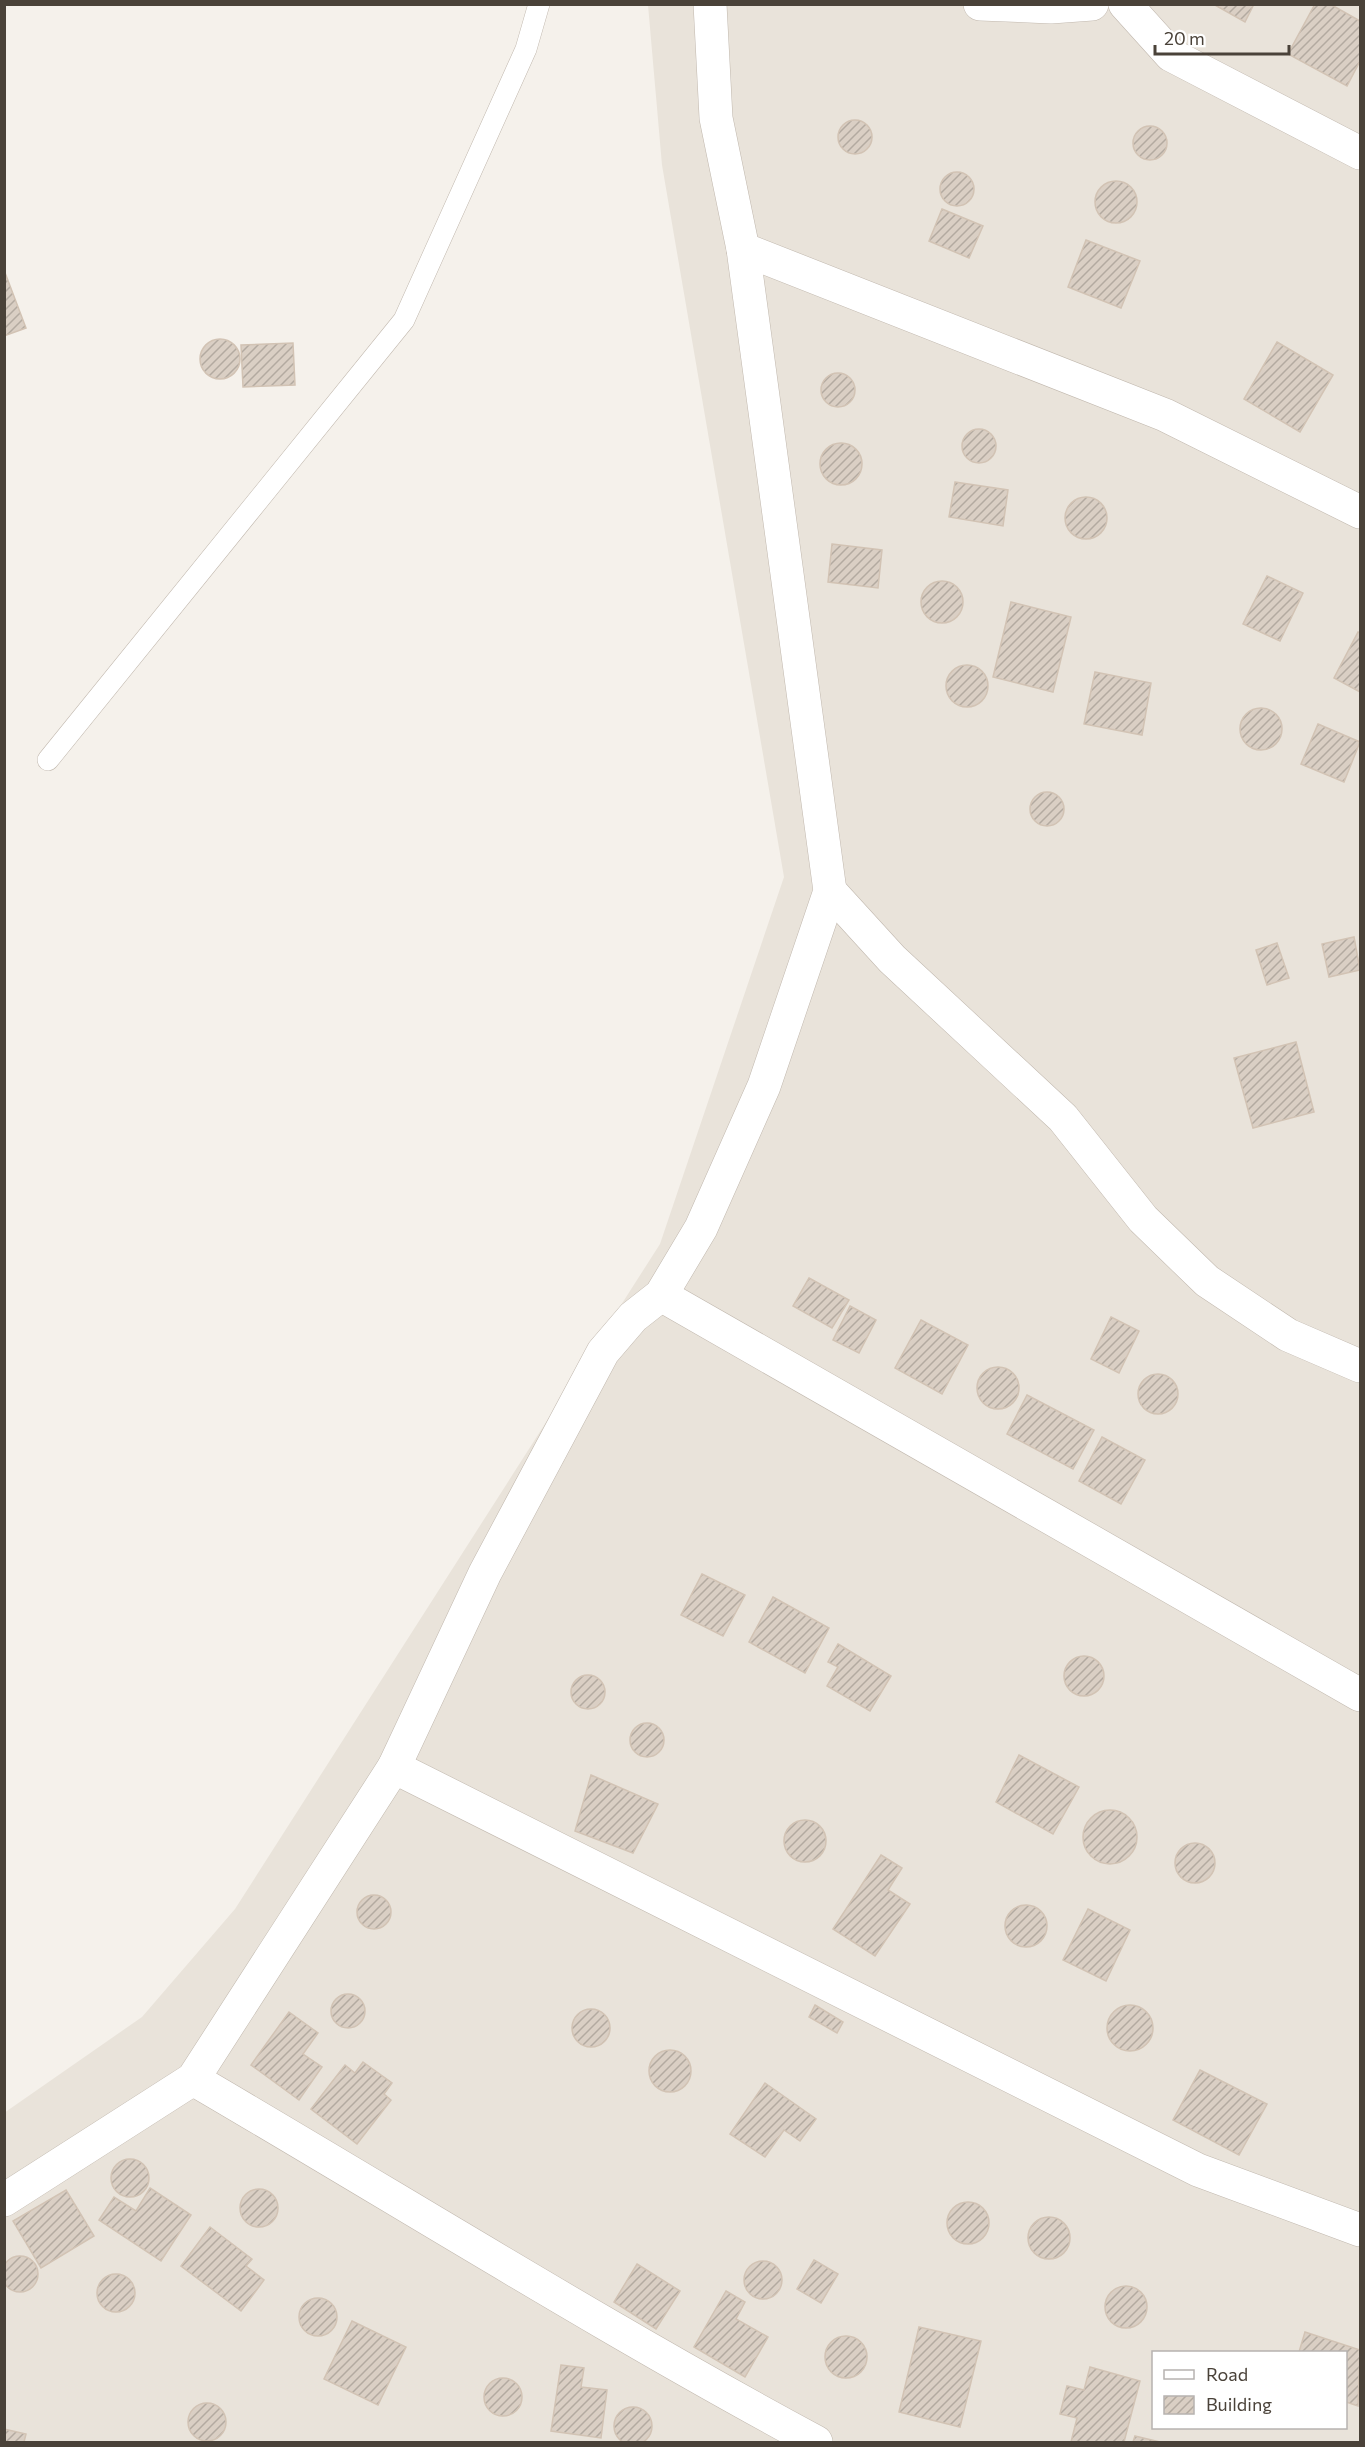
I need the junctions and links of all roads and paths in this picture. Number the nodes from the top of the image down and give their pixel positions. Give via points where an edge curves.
1 (539, 4) edge
2 (710, 4) edge
3 (980, 4) edge
4 (1092, 4) edge
5 (1125, 4) edge
6 (1360, 153) edge
7 (743, 249) junction
8 (1360, 512) edge
9 (48, 760) dead end
10 (830, 891) junction
11 (661, 1295) junction
12 (1360, 1366) edge
13 (1360, 1695) edge
14 (394, 1767) junction
15 (193, 2079) junction
16 (4, 2200) edge
17 (1360, 2230) edge
18 (816, 2442) edge

1 - 9 lane via 526,49 404,320
2 - 7 street via 716,118
3 - 4 street
5 - 6 street via 1171,55
7 - 8 street via 1165,415
7 - 10 street
10 - 11 street via 764,1086 701,1228
10 - 12 street via 892,959 1063,1118 1143,1219 1207,1281 1288,1335
11 - 13 street
11 - 14 street via 633,1317 603,1352 485,1573
14 - 15 street
14 - 17 street via 1198,2170
15 - 16 street
15 - 18 street via 598,2322

